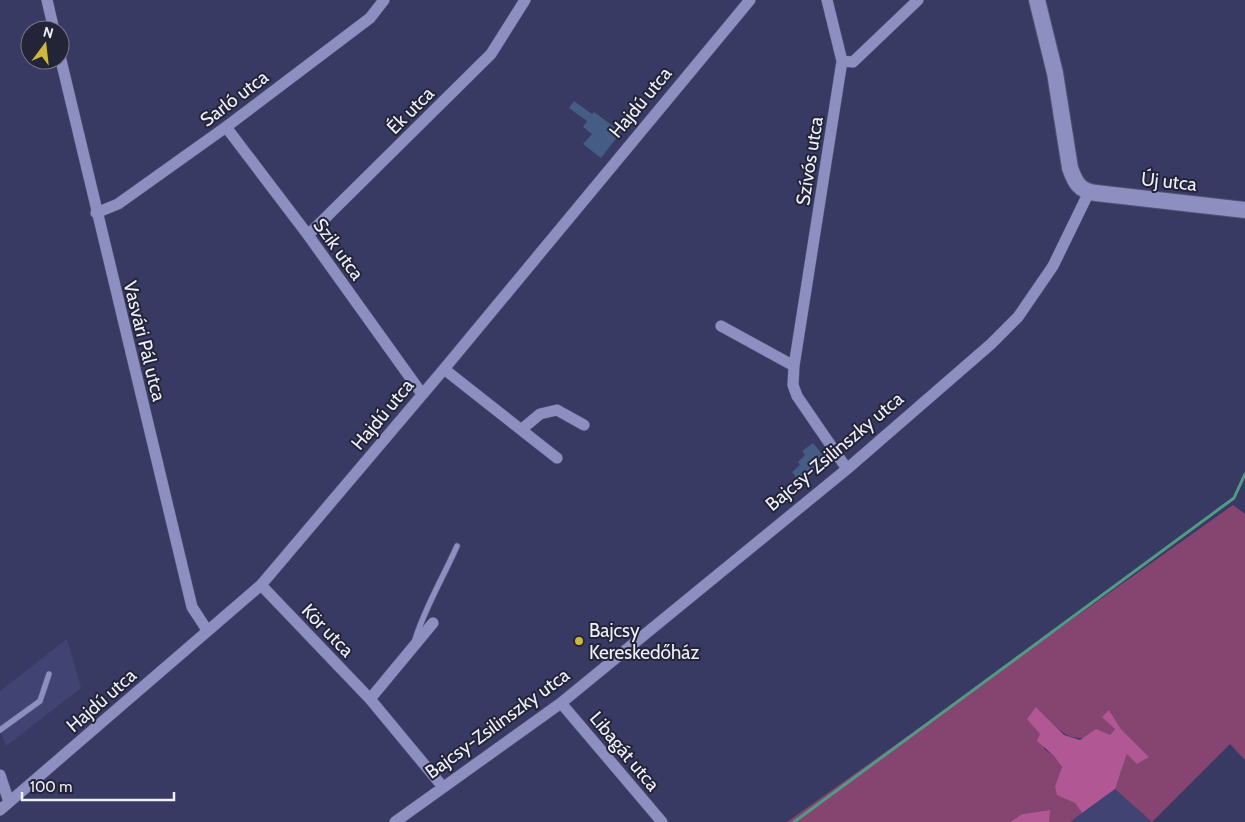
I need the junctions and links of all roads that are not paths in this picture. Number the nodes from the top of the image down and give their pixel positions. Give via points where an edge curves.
1 (47, 0) edge
2 (384, 0) edge
3 (525, 0) edge
4 (750, 0) edge
5 (827, 0) edge
6 (918, 0) edge
7 (1037, 0) edge
8 (52, 20) edge
9 (842, 61) junction
10 (63, 70) edge
11 (226, 127) junction
12 (1089, 192) junction
13 (1245, 210) edge
14 (96, 213) junction
15 (308, 235) junction
16 (721, 326) dead end
17 (794, 366) junction
18 (444, 369) junction
19 (422, 394) junction
20 (584, 425) dead end
21 (522, 429) junction
22 (557, 458) dead end
23 (847, 469) junction
24 (457, 546) dead end
25 (261, 585) junction
26 (433, 623) dead end
27 (207, 630) junction
28 (413, 647) junction
29 (49, 674) dead end
30 (370, 699) junction
31 (562, 704) junction
32 (0, 730) edge
33 (0, 776) edge
34 (443, 787) junction
35 (10, 802) junction
36 (0, 810) edge
37 (395, 822) edge
38 (662, 822) edge

1 - 8 street
2 - 11 street, Sarló utca via 370,18
3 - 15 street, Ék utca via 491,54
4 - 18 street, Hajdú utca
5 - 9 street
6 - 9 street via 853,62
7 - 12 main road via 1055,73 1070,168 1075,182
9 - 17 street, Szívós utca
10 - 14 street, Vasvári Pál utca
11 - 14 street, Sarló utca via 118,204
11 - 15 street, Szik utca
12 - 13 main road, Új utca
12 - 23 street, Bajcsy-Zsilinszky utca via 1053,266 1018,317
14 - 27 street, Vasvári Pál utca via 192,607
15 - 19 street, Szik utca
16 - 17 street
17 - 23 street, Szívós utca via 793,385 797,396
18 - 19 street, Hajdú utca
18 - 21 street
19 - 25 street, Hajdú utca
20 - 21 street via 557,410 540,414
21 - 22 street
23 - 31 street, Bajcsy-Zsilinszky utca
24 - 28 lane via 425,610
25 - 27 street, Hajdú utca
25 - 30 street, Kör utca
26 - 28 street
27 - 35 street, Hajdú utca
28 - 30 street
29 - 32 lane via 40,701
30 - 34 street, Kör utca
31 - 34 street, Bajcsy-Zsilinszky utca
31 - 38 street, Libagát utca
33 - 35 street
34 - 37 street, Bajcsy-Zsilinszky utca
35 - 36 street, Hajdú utca

